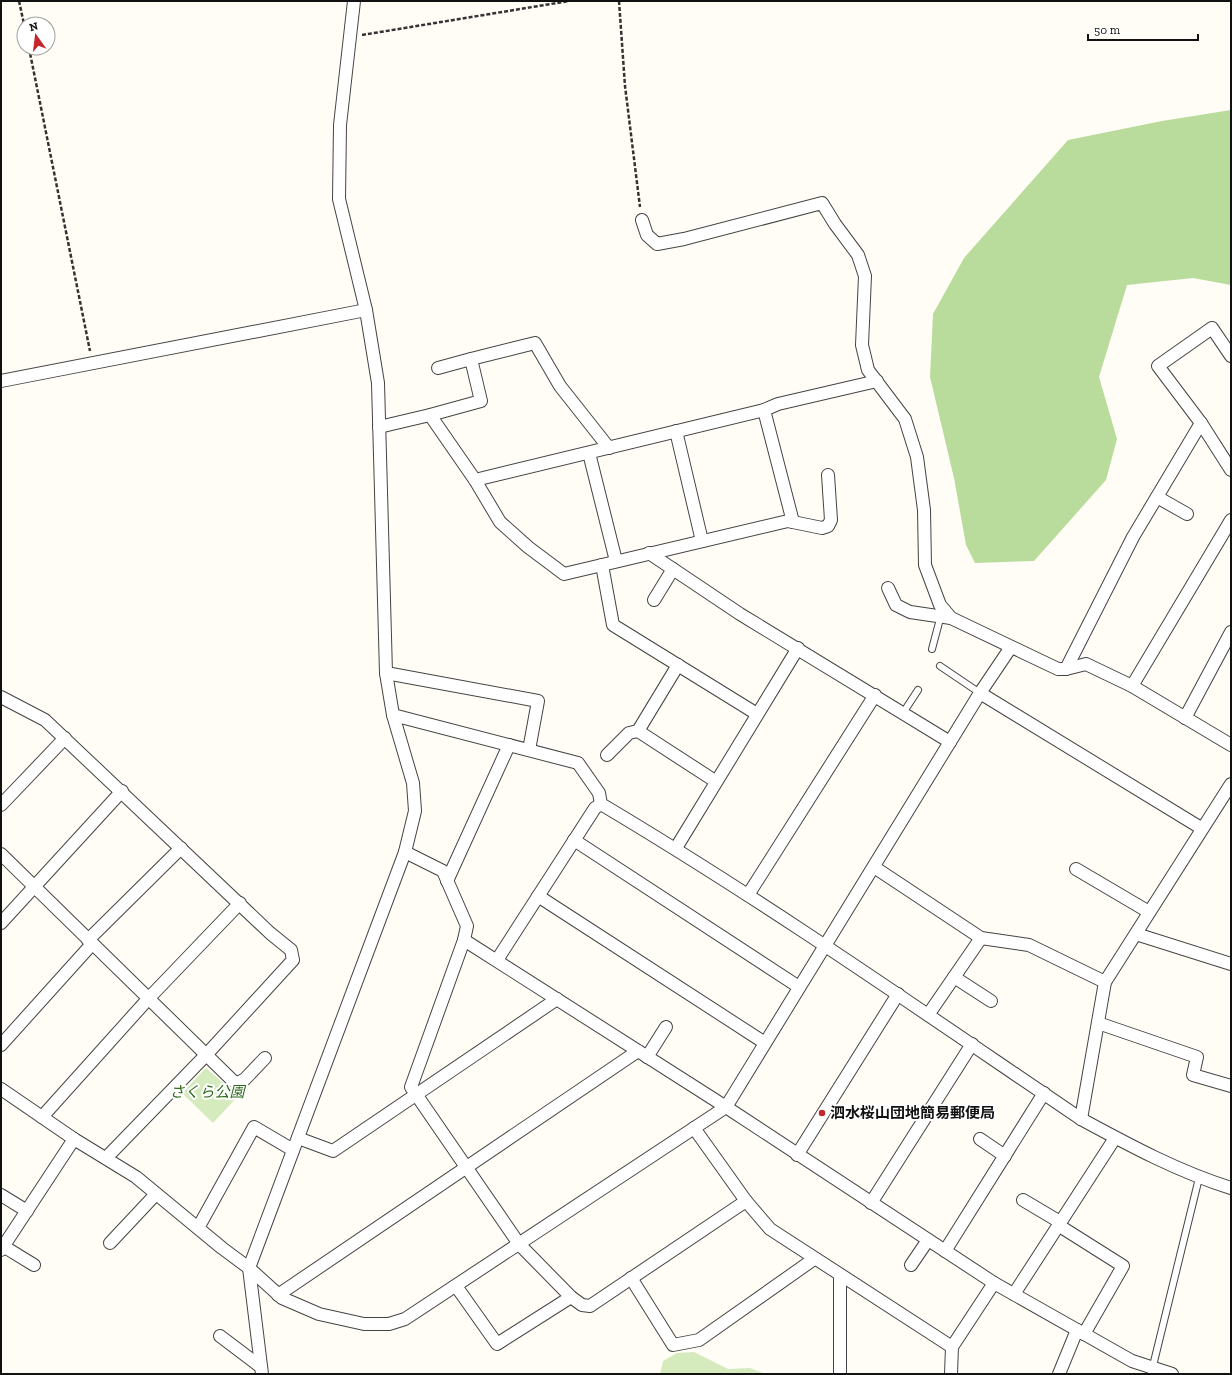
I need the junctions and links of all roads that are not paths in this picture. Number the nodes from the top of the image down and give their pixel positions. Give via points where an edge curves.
1 (354, 1) edge
2 (642, 220) road end
3 (366, 310) junction
4 (1231, 356) edge
5 (471, 360) junction
6 (438, 368) dead end
7 (1, 381) edge
8 (877, 382) junction
9 (764, 410) junction
10 (430, 415) junction
11 (1201, 423) junction
12 (379, 428) junction
13 (676, 431) junction
14 (609, 448) junction
15 (589, 453) junction
16 (1231, 470) edge
17 (828, 476) dead end
18 (475, 480) junction
19 (1157, 497) junction
20 (1188, 514) dead end
21 (1231, 520) edge
22 (793, 522) junction
23 (702, 541) junction
24 (649, 553) junction
25 (616, 561) junction
26 (602, 565) junction
27 (673, 569) junction
28 (888, 588) dead end
29 (654, 600) dead end
30 (946, 616) junction
31 (1231, 632) edge
32 (1011, 647) junction
33 (798, 648) junction
34 (932, 648) dead end
35 (678, 665) junction
36 (940, 666) dead end
37 (1066, 670) junction
38 (386, 673) junction
39 (1132, 686) junction
40 (918, 690) dead end
41 (980, 693) junction
42 (875, 695) junction
43 (1, 697) edge
44 (903, 713) junction
45 (757, 714) junction
46 (394, 715) junction
47 (1185, 718) junction
48 (638, 731) junction
49 (65, 738) junction
50 (950, 742) junction
51 (509, 745) junction
52 (1231, 745) edge
53 (529, 750) junction
54 (607, 755) dead end
55 (715, 781) junction
56 (1231, 784) edge
57 (122, 791) junction
58 (601, 804) junction
59 (1, 805) edge
60 (1202, 828) junction
61 (574, 840) junction
62 (181, 848) junction
63 (676, 848) junction
64 (405, 852) junction
65 (1, 854) edge
66 (874, 867) junction
67 (1076, 869) dead end
68 (447, 881) junction
69 (34, 887) junction
70 (748, 895) junction
71 (538, 896) junction
72 (240, 904) junction
73 (1149, 912) junction
74 (1, 923) edge
75 (1136, 934) junction
76 (981, 938) junction
77 (464, 940) junction
78 (90, 942) junction
79 (825, 944) junction
80 (497, 960) junction
81 (1231, 964) edge
82 (954, 977) junction
83 (1105, 982) junction
84 (799, 987) junction
85 (898, 994) junction
86 (148, 999) junction
87 (557, 999) junction
88 (991, 1002) dead end
89 (928, 1015) junction
90 (1098, 1023) junction
91 (666, 1027) dead end
92 (765, 1043) junction
93 (972, 1044) junction
94 (1, 1045) edge
95 (643, 1054) junction
96 (206, 1055) junction
97 (265, 1058) dead end
98 (1231, 1086) edge
99 (1, 1089) edge
100 (1044, 1093) junction
101 (417, 1095) junction
102 (726, 1107) junction
103 (42, 1117) junction
104 (1081, 1119) junction
105 (694, 1128) junction
106 (298, 1138) junction
107 (1115, 1138) junction
108 (74, 1139) junction
109 (980, 1139) dead end
110 (293, 1150) junction
111 (797, 1155) junction
112 (1005, 1156) junction
113 (106, 1158) junction
114 (466, 1167) junction
115 (1199, 1178) junction
116 (1231, 1188) edge
117 (156, 1194) junction
118 (1, 1195) edge
119 (1023, 1200) dead end
120 (746, 1201) junction
121 (871, 1203) junction
122 (27, 1211) junction
123 (1059, 1224) junction
124 (198, 1228) junction
125 (928, 1240) junction
126 (110, 1244) dead end
127 (519, 1244) junction
128 (2, 1248) edge
129 (945, 1251) junction
130 (814, 1259) junction
131 (34, 1265) dead end
132 (911, 1265) dead end
133 (249, 1268) junction
134 (840, 1276) junction
135 (631, 1278) junction
136 (994, 1282) junction
137 (456, 1286) junction
138 (1014, 1294) junction
139 (278, 1295) junction
140 (571, 1297) junction
141 (1081, 1332) junction
142 (220, 1336) dead end
143 (952, 1347) junction
144 (261, 1370) edge
145 (1152, 1371) edge
146 (840, 1374) edge
147 (951, 1374) edge
148 (1059, 1374) edge
149 (1172, 1374) edge

1 - 3 street via 340,124 339,199
2 - 8 street via 647,235 657,244 684,240 822,203 858,255 864,276 862,345 868,370
3 - 7 street
3 - 12 street via 378,383
4 - 11 street via 1212,328 1158,366
5 - 6 street
5 - 10 street via 480,401
5 - 14 street via 535,342 560,386
8 - 9 street via 778,404
8 - 30 street via 905,419 915,451 924,510 925,565
9 - 13 street
9 - 22 street
10 - 12 street
10 - 18 street
11 - 16 street
11 - 19 street
12 - 38 street
13 - 14 street
13 - 23 street
14 - 15 street
15 - 18 street
15 - 25 street
17 - 22 street via 831,520 828,526 822,528
18 - 26 street via 500,522 564,574
19 - 20 street
19 - 37 street via 1133,537
21 - 39 street
22 - 23 street via 788,521
23 - 24 street
24 - 25 street
24 - 27 street
25 - 26 street
26 - 35 street via 613,624
27 - 29 street
27 - 33 street via 740,614
28 - 30 street via 896,605 910,612
30 - 32 street
30 - 34 lane
31 - 47 street
32 - 37 street via 1058,669
32 - 41 street
33 - 42 street
33 - 45 street
35 - 45 street
35 - 48 street
36 - 41 lane
37 - 39 street via 1086,664
38 - 46 street
38 - 53 street via 538,701
39 - 47 street
40 - 44 lane
41 - 50 street
41 - 60 street
42 - 44 street
42 - 70 street
43 - 49 street via 45,720
44 - 50 street
45 - 55 street
46 - 51 street
46 - 64 street via 413,783 415,804
47 - 52 street
48 - 54 street via 629,733
48 - 55 street
49 - 57 street
49 - 59 street
50 - 66 street
51 - 53 street
51 - 68 street
53 - 58 street via 578,763 599,793
55 - 63 street
56 - 60 street
57 - 62 street
57 - 69 street
58 - 61 street via 595,808
58 - 63 street
60 - 73 street
61 - 71 street
61 - 84 street
62 - 72 street
62 - 78 street
63 - 70 street
64 - 68 street via 443,871
64 - 106 street
65 - 69 street
66 - 76 street
66 - 79 street
67 - 73 street
68 - 77 street via 467,926
69 - 74 street
69 - 78 street
70 - 79 street
71 - 80 street
71 - 92 street
72 - 86 street
72 - 96 street via 292,950 292,960
73 - 75 street
75 - 81 street
75 - 83 street
76 - 82 street
76 - 83 street via 1029,945
77 - 80 street
77 - 101 street via 411,1087
78 - 86 street
78 - 94 street
79 - 84 street
79 - 85 street
80 - 87 street
82 - 88 street
82 - 89 street
83 - 90 street
84 - 92 street
85 - 89 street
85 - 111 street
86 - 96 street
86 - 103 street
87 - 95 street
87 - 101 street
89 - 93 street
90 - 98 street via 1196,1056 1193,1075
90 - 104 street
91 - 95 street
92 - 102 street
93 - 100 street
93 - 121 street
95 - 102 street
95 - 114 street
96 - 97 street via 238,1083
96 - 113 street
99 - 103 street
100 - 104 street
100 - 112 street
101 - 106 street via 333,1151
101 - 114 street
102 - 105 street
102 - 111 street
103 - 108 street
104 - 107 street
105 - 120 street
105 - 127 street
106 - 110 street
107 - 115 street
107 - 123 street
108 - 113 street
108 - 122 street
109 - 112 street
110 - 124 street via 254,1127
110 - 133 street
111 - 121 street
112 - 129 street
113 - 117 street via 136,1177
114 - 127 street
114 - 139 street
115 - 116 street
115 - 145 lane
117 - 124 street
117 - 126 street
118 - 122 street
119 - 123 street
120 - 130 street via 770,1229
120 - 135 street
121 - 125 street
122 - 128 street
123 - 138 street
123 - 141 street via 1123,1266
124 - 133 street
125 - 129 street
125 - 132 street
127 - 137 street
127 - 140 street
128 - 131 street
129 - 136 street
130 - 134 street
130 - 135 street via 699,1340 673,1345
133 - 139 street
133 - 144 street
134 - 143 street
134 - 146 street
135 - 140 street via 590,1306 582,1305
136 - 138 street
136 - 143 street
137 - 139 street via 405,1319 389,1324 364,1324 319,1314
137 - 140 street via 497,1344
138 - 141 street
141 - 145 street
141 - 148 street
142 - 144 street
143 - 147 street
145 - 149 street

